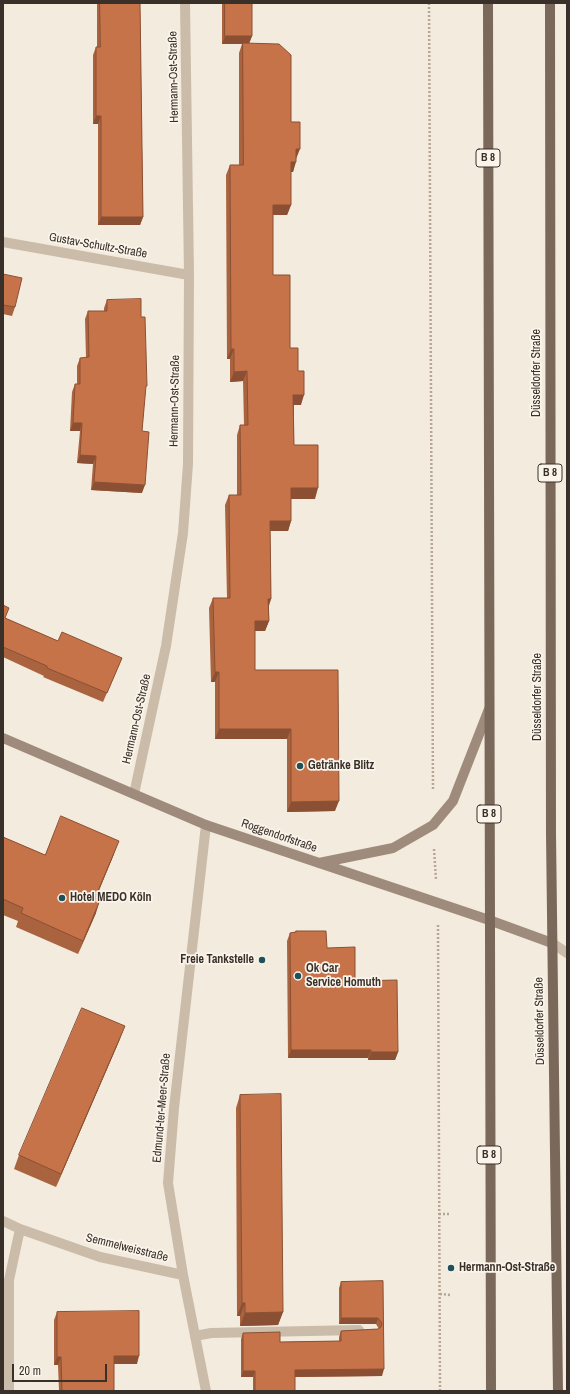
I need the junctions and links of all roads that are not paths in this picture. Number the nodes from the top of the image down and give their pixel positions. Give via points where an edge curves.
1 (186, 3) edge
2 (488, 3) edge
3 (550, 3) edge
4 (3, 242) edge
5 (189, 275) junction
6 (489, 709) junction
7 (3, 738) edge
8 (134, 794) junction
9 (206, 825) junction
10 (317, 863) junction
11 (489, 920) junction
12 (552, 943) junction
13 (567, 953) edge
14 (3, 1221) edge
15 (20, 1229) junction
16 (183, 1275) junction
17 (373, 1330) edge
18 (195, 1336) junction
19 (9, 1391) edge
20 (206, 1391) edge
21 (491, 1391) edge
22 (558, 1391) edge

1 - 5 street, Hermann-Ost-Straße
2 - 6 main road, B 8
3 - 12 main road, Düsseldorfer Straße / B 8
4 - 5 street, Gustav-Schultz-Straße
5 - 8 street, Hermann-Ost-Straße via 188,464 183,533 166,646
6 - 10 street via 453,801 433,825 392,848
6 - 11 main road, B 8
7 - 8 street, Roggendorfstraße
8 - 9 street, Roggendorfstraße
9 - 10 street, Roggendorfstraße
9 - 16 street, Edmund-ter-Meer-Straße via 174,1108 168,1184
10 - 11 street, Roggendorfstraße
11 - 12 street, Roggendorfstraße
11 - 21 main road, B 8
12 - 13 street
12 - 22 main road, Düsseldorfer Straße / B 8
14 - 15 street, Semmelweisstraße
15 - 16 street, Semmelweisstraße via 100,1257
15 - 19 street via 9,1280
16 - 18 street, Edmund-ter-Meer-Straße
17 - 18 street via 211,1333
18 - 20 street, Edmund-ter-Meer-Straße

